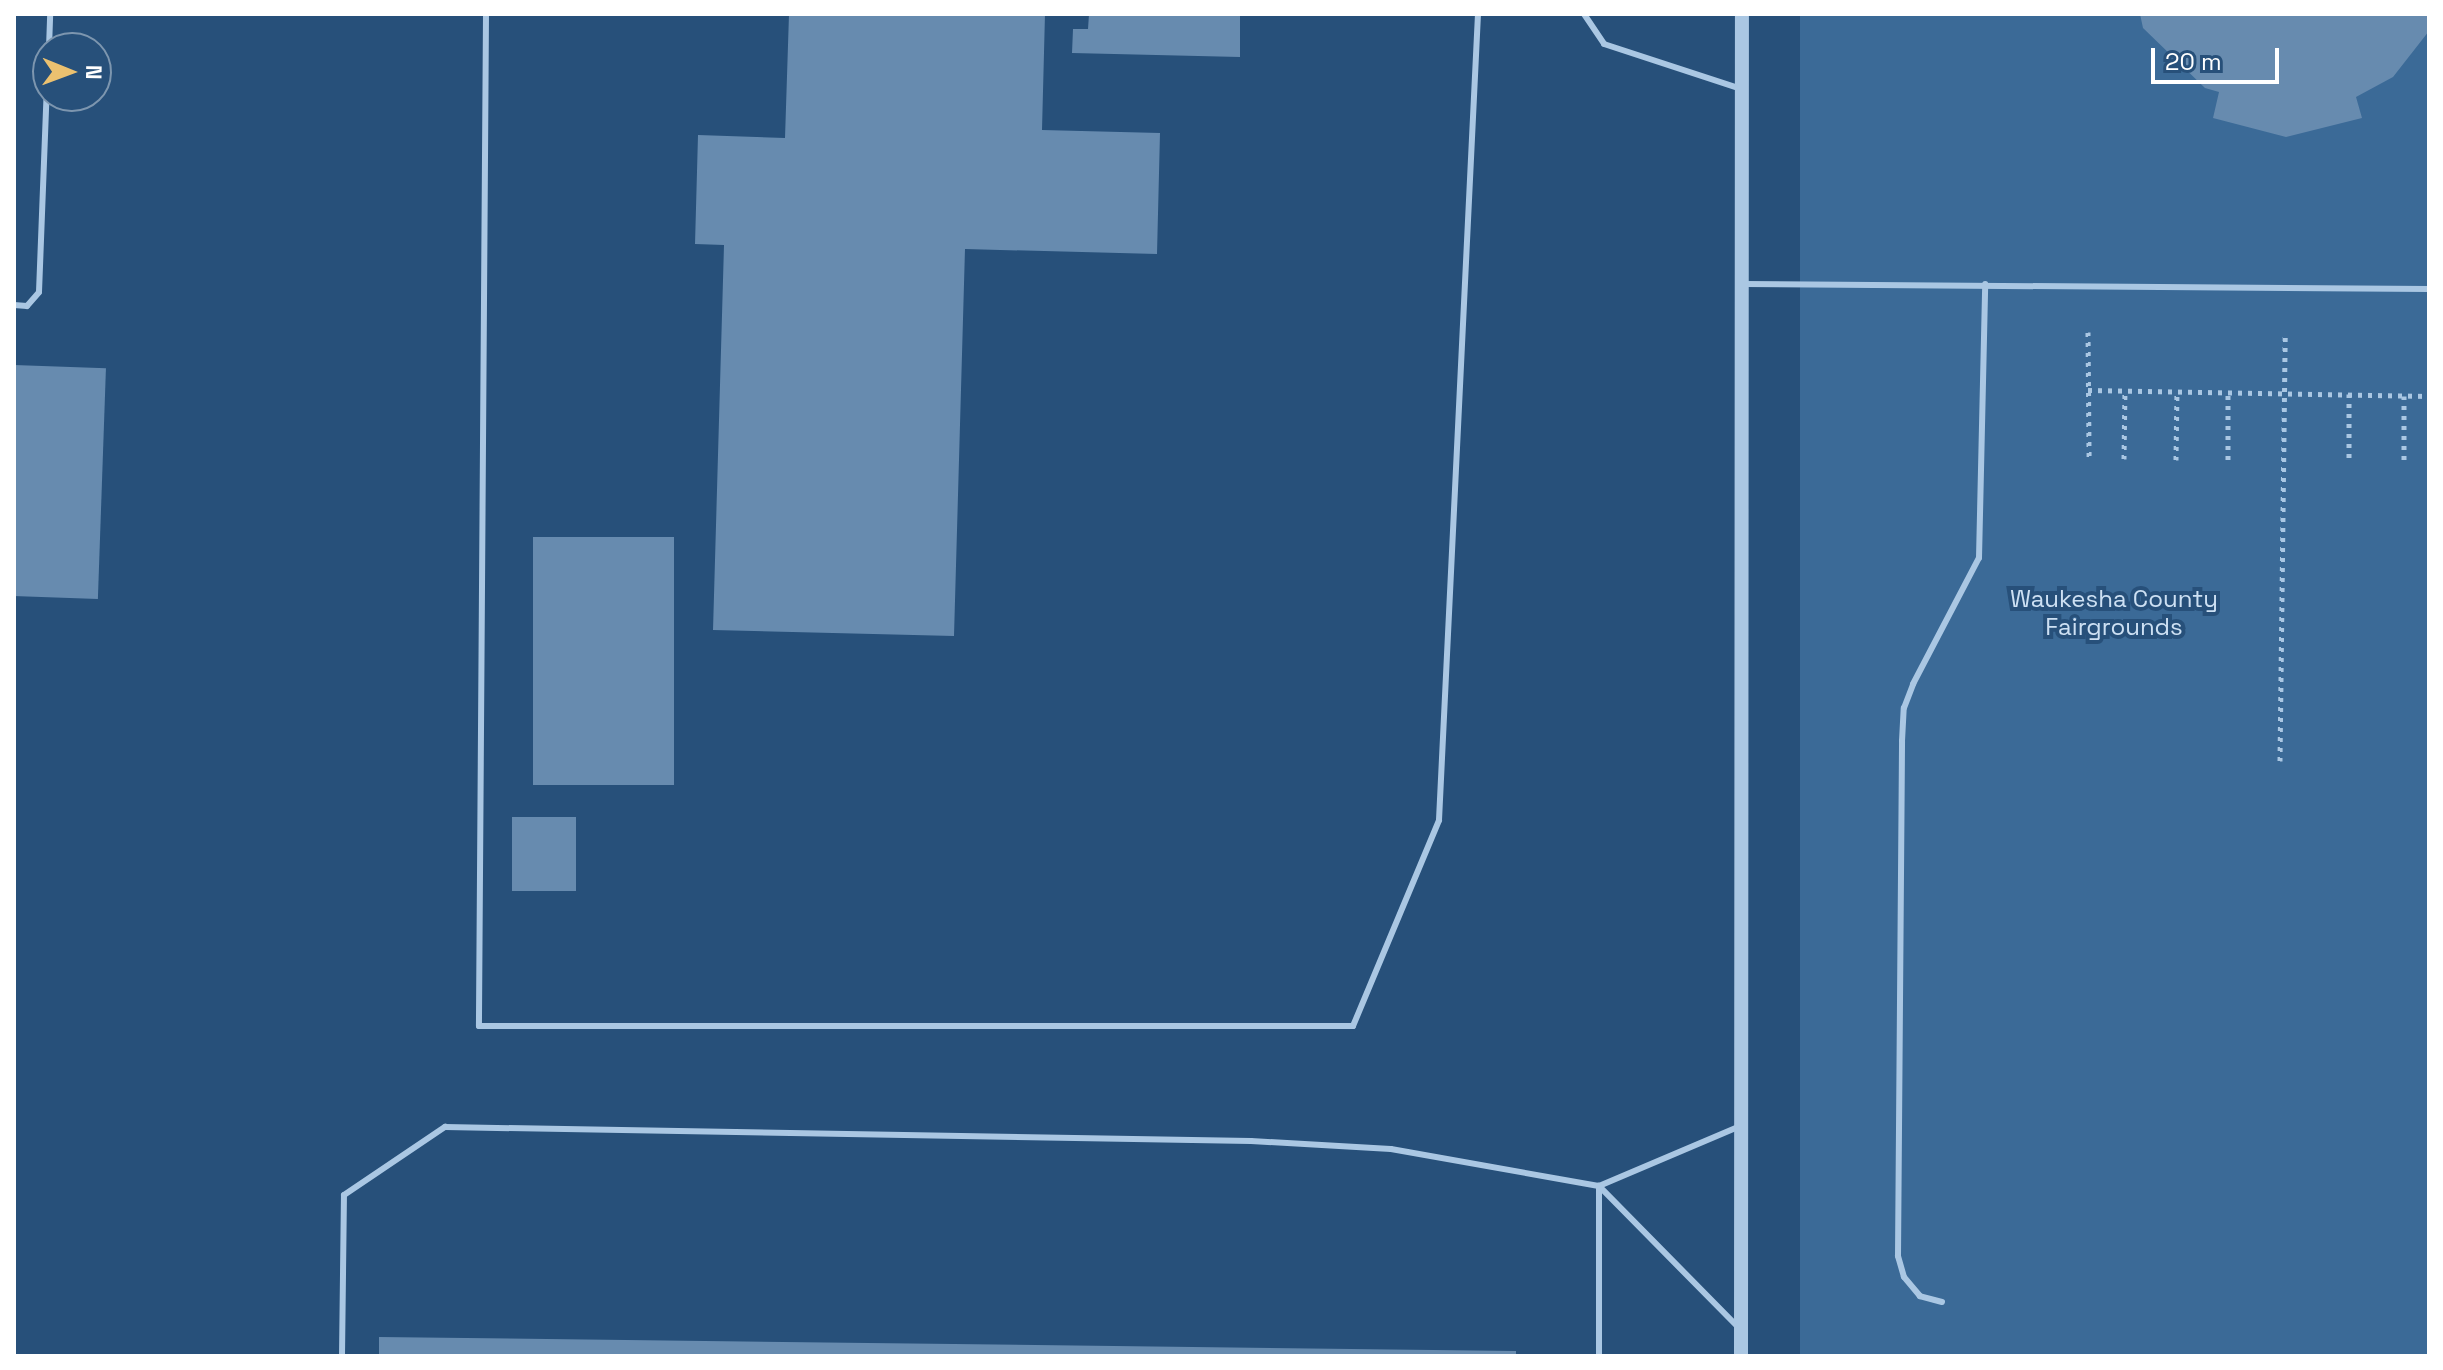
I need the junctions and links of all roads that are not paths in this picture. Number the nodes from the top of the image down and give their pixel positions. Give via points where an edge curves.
1 (486, 14) edge
2 (1478, 14) edge
3 (1584, 14) edge
4 (1742, 14) edge
5 (1742, 89) junction
6 (46, 112) edge
7 (1741, 284) junction
8 (1985, 284) junction
9 (2429, 289) edge
10 (14, 305) edge
11 (1742, 1126) junction
12 (1599, 1186) junction
13 (1942, 1302) dead end
14 (1741, 1330) junction
15 (342, 1356) edge
16 (1599, 1356) edge
17 (1741, 1356) edge

1 - 2 lane via 479,1026 1353,1026 1439,820
3 - 5 lane via 1604,44
4 - 5 street
5 - 7 street
6 - 10 lane via 39,292 27,306
7 - 8 lane
7 - 11 street
8 - 9 lane
8 - 13 lane via 1979,558 1913,684 1904,708 1902,741 1898,1256 1904,1277 1920,1296
11 - 12 lane
11 - 14 street
12 - 14 lane
12 - 15 lane via 1391,1149 1251,1141 445,1127 344,1195
12 - 16 lane
14 - 17 street

